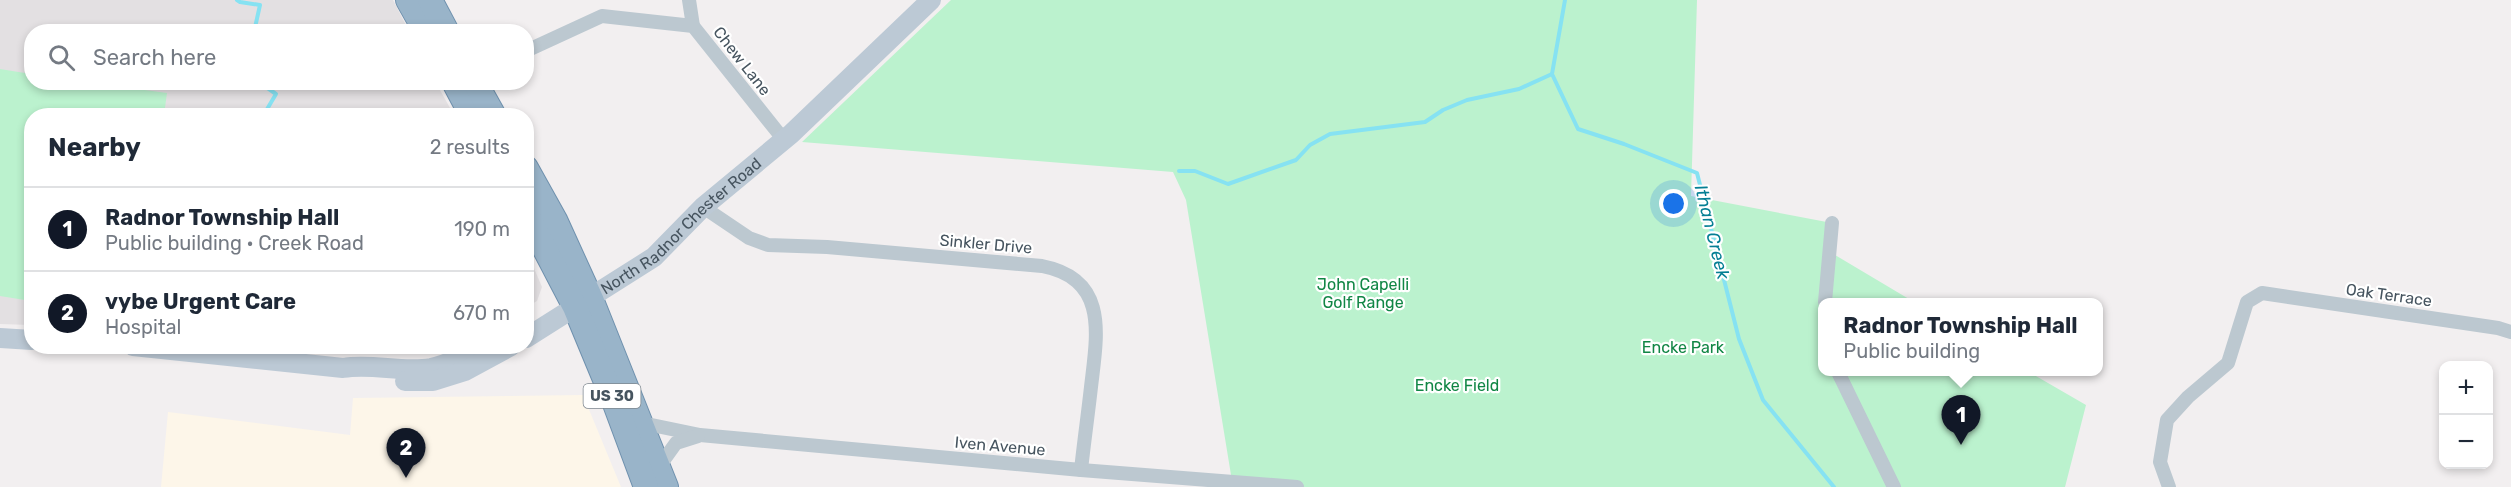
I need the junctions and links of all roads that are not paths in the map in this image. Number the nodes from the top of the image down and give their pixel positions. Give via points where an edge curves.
1 (408, 0) edge
2 (430, 0) edge
3 (689, 0) edge
4 (931, 0) edge
5 (422, 24) edge
6 (443, 24) edge
7 (693, 26) junction
8 (534, 47) edge
9 (458, 90) edge
10 (479, 90) edge
11 (468, 108) edge
12 (490, 108) edge
13 (784, 140) junction
14 (534, 182) edge
15 (703, 207) junction
16 (1832, 224) dead end
17 (534, 226) edge
18 (1825, 298) edge
19 (583, 303) junction
20 (534, 318) edge
21 (2511, 332) edge
22 (534, 333) edge
23 (0, 338) edge
24 (24, 340) edge
25 (209, 354) edge
26 (468, 354) edge
27 (496, 354) edge
28 (343, 368) junction
29 (1840, 376) edge
30 (642, 423) junction
31 (700, 435) junction
32 (1081, 470) junction
33 (657, 481) edge
34 (1279, 486) edge
35 (1297, 487) edge
36 (1894, 487) edge
37 (2169, 487) edge

1 - 5 highway
2 - 6 highway
3 - 7 street
4 - 13 main road, North Radnor Chester Road
7 - 8 street, Chew Lane via 602,16
7 - 13 street, Chew Lane
9 - 11 highway
10 - 12 highway
13 - 15 main road, North Radnor Chester Road
14 - 19 highway, US 30 via 555,220
15 - 19 main road, North Radnor Chester Road via 654,257
15 - 32 street, Sinkler Drive via 748,238 768,245 1042,266 1073,278 1091,300 1097,333
16 - 18 street
17 - 19 highway, US 30
19 - 20 main road, North Radnor Chester Road
19 - 22 main road, North Radnor Chester Road
19 - 30 highway, US 30
19 - 33 highway, US 30 via 614,401
21 - 37 street, Oak Terrace via 2262,293 2247,302 2228,363 2167,420 2160,462
23 - 24 main road
25 - 28 main road
26 - 28 main road via 431,368
27 - 28 main road via 465,371 433,381 358,378
29 - 36 street
30 - 31 street, Iven Avenue
30 - 33 highway, US 30
31 - 32 street, Iven Avenue
31 - 33 street, Iven Avenue via 676,443
32 - 34 street, Iven Avenue
34 - 35 street, Iven Avenue

